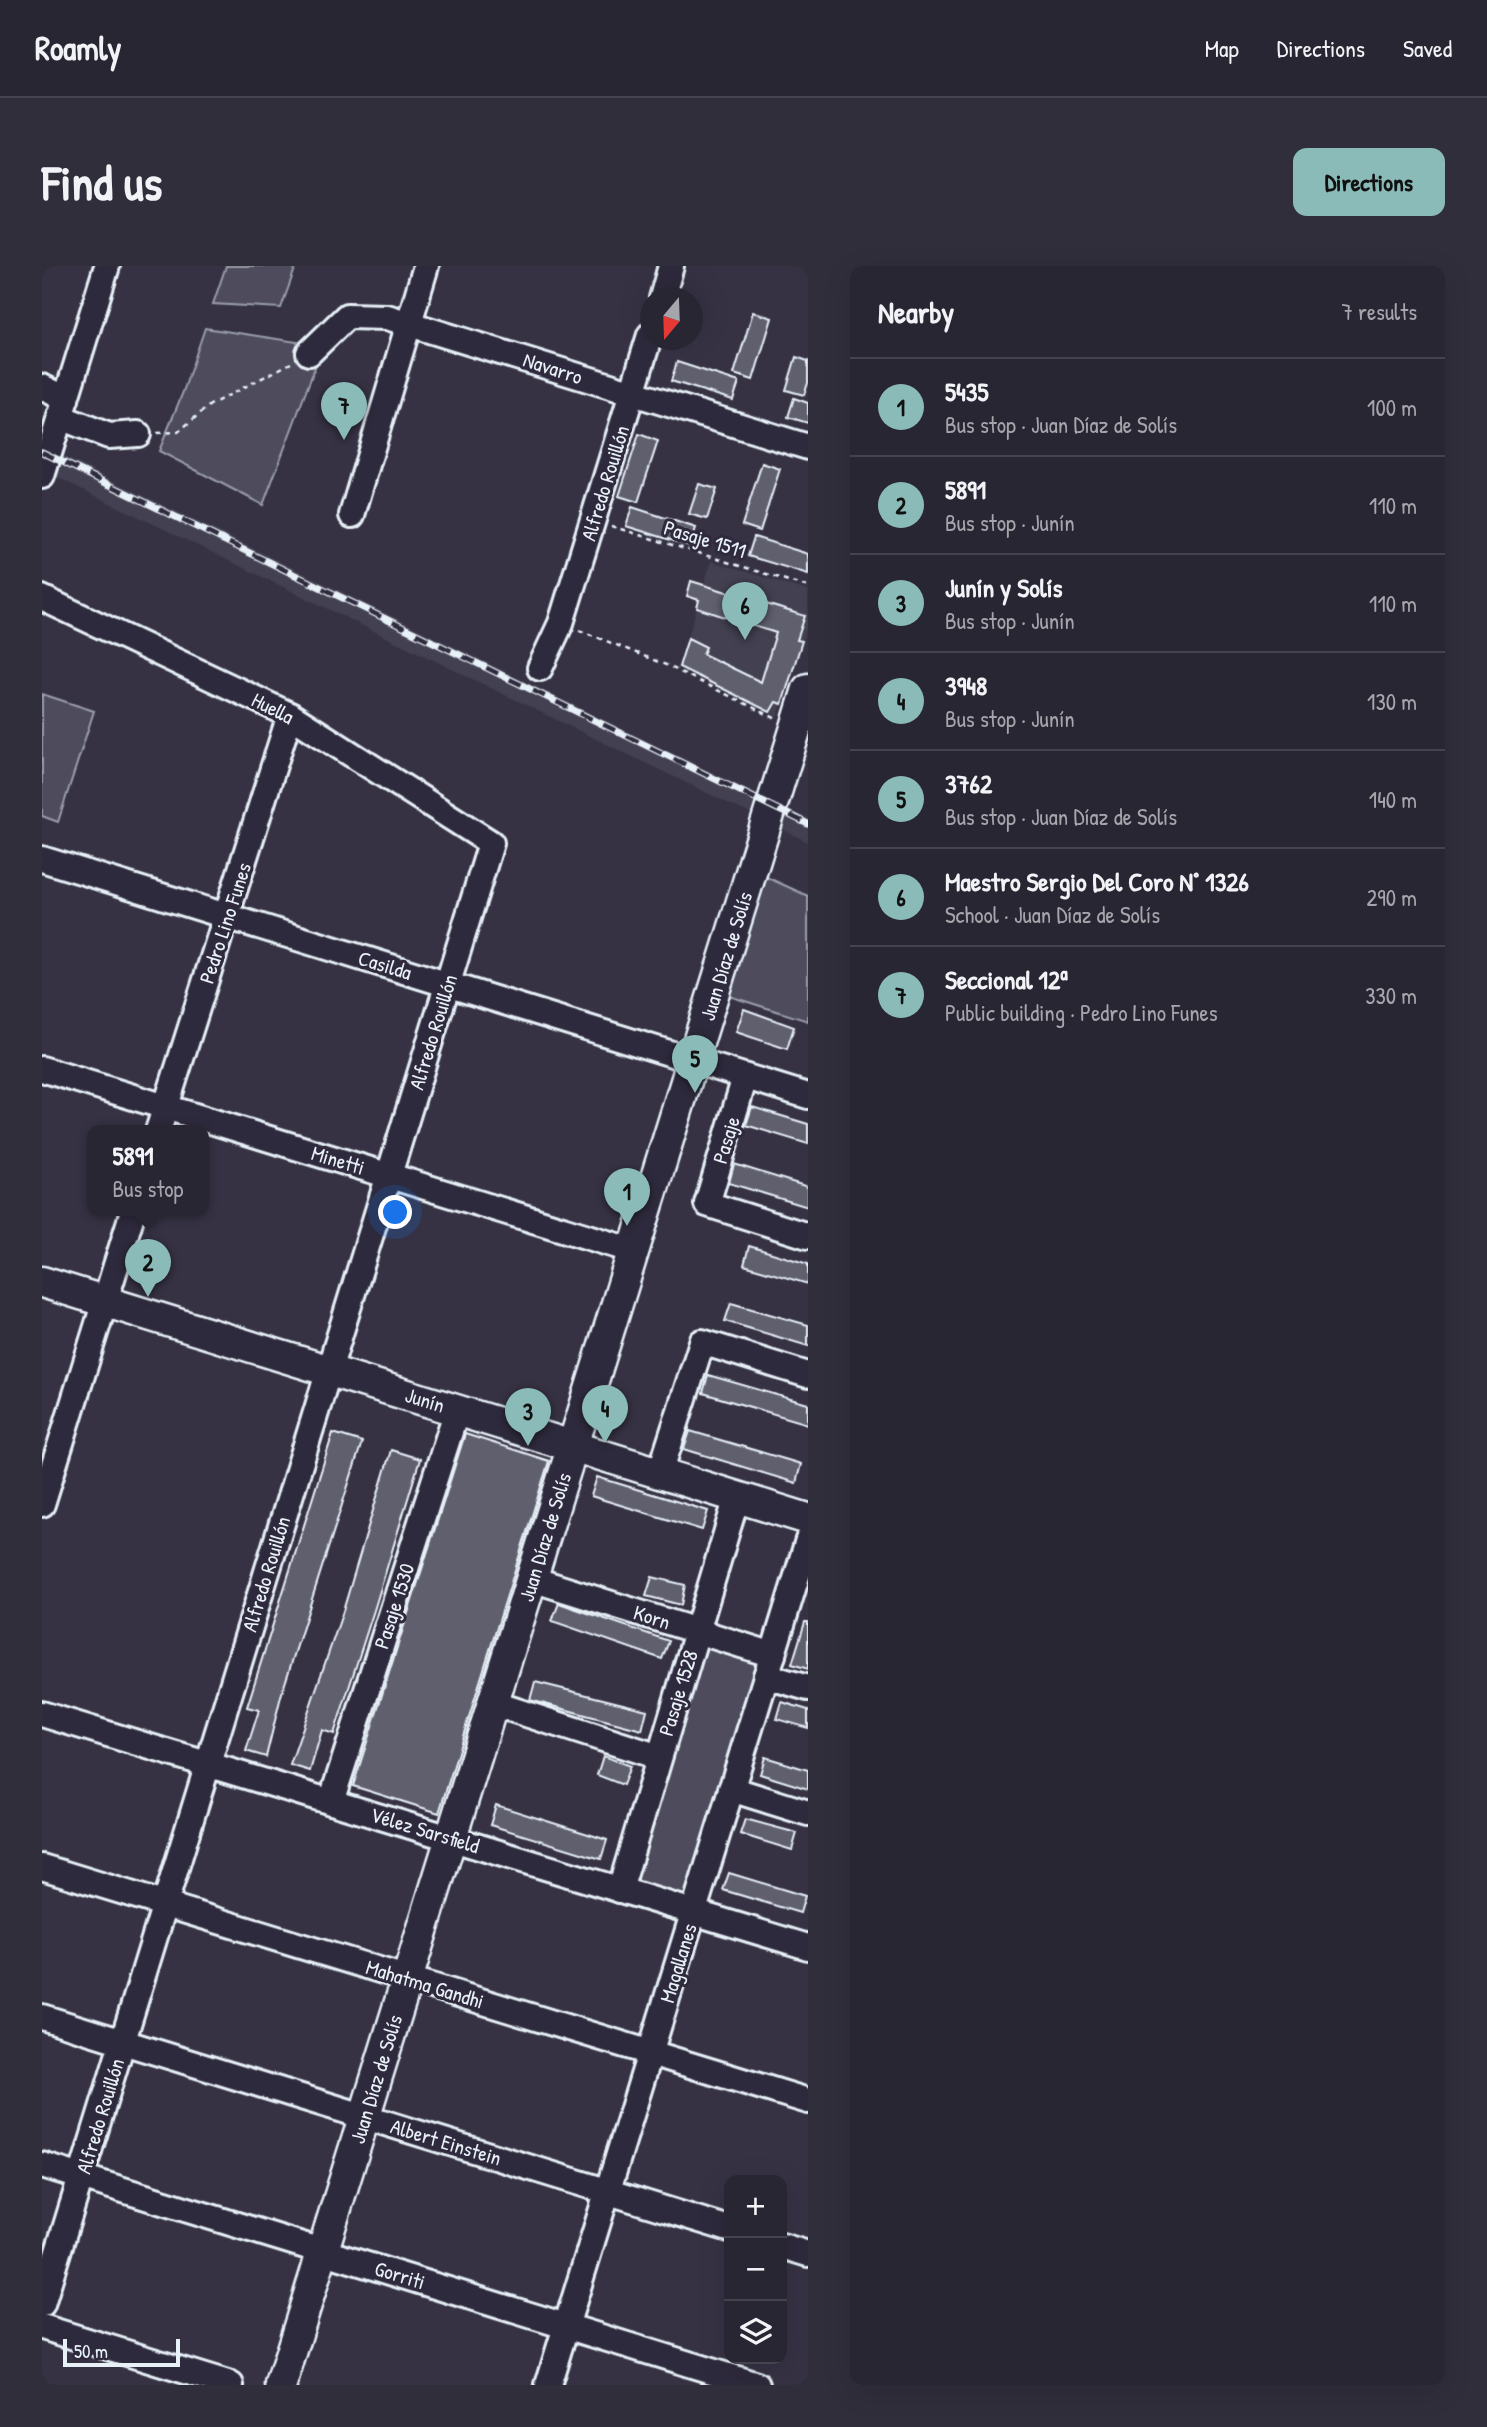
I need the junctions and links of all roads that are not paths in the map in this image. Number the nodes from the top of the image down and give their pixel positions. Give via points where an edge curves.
1 (107, 266) edge
2 (426, 266) edge
3 (671, 266) edge
4 (665, 287) edge
5 (409, 323) junction
6 (646, 350) edge
7 (309, 353) road end
8 (42, 387) edge
9 (633, 394) junction
10 (63, 408) junction
11 (138, 433) road end
12 (808, 447) edge
13 (42, 477) edge
14 (352, 515) dead end
15 (42, 598) edge
16 (540, 668) dead end
17 (808, 689) edge
18 (290, 715) junction
19 (491, 843) joint
20 (42, 859) edge
21 (228, 916) junction
22 (447, 985) junction
23 (693, 1061) junction
24 (42, 1069) edge
25 (745, 1077) junction
26 (808, 1096) edge
27 (161, 1119) edge
28 (185, 1125) edge
29 (209, 1131) edge
30 (389, 1176) junction
31 (131, 1216) edge
32 (808, 1236) edge
33 (634, 1251) junction
34 (42, 1282) edge
35 (105, 1302) junction
36 (329, 1370) junction
37 (808, 1375) edge
38 (457, 1410) junction
39 (573, 1446) junction
40 (660, 1473) junction
41 (737, 1497) junction
42 (42, 1504) edge
43 (808, 1519) edge
44 (808, 1540) edge
45 (532, 1579) junction
46 (697, 1631) junction
47 (769, 1665) junction
48 (808, 1688) edge
49 (492, 1703) junction
50 (42, 1714) edge
51 (659, 1758) junction
52 (208, 1764) junction
53 (731, 1789) junction
54 (331, 1801) junction
55 (808, 1813) edge
56 (451, 1838) junction
57 (42, 1867) edge
58 (620, 1890) junction
59 (165, 1904) junction
60 (693, 1912) junction
61 (808, 1947) edge
62 (408, 1978) junction
63 (42, 2017) edge
64 (123, 2042) junction
65 (650, 2052) junction
66 (808, 2101) edge
67 (365, 2117) junction
68 (42, 2165) edge
69 (81, 2177) junction
70 (607, 2192) junction
71 (724, 2228) edge
72 (787, 2248) edge
73 (323, 2251) junction
74 (808, 2254) edge
75 (42, 2304) edge
76 (566, 2326) junction
77 (42, 2327) edge
78 (231, 2385) edge
79 (281, 2385) edge
80 (548, 2385) edge
81 (757, 2385) edge

1 - 10 street
2 - 5 street
3 - 4 street
5 - 7 street, Navarro via 347,316
5 - 9 street, Navarro
5 - 14 street
6 - 9 street, Alfredo Rouillón
8 - 10 street
9 - 12 street, Navarro
9 - 16 street, Alfredo Rouillón via 561,623
10 - 11 street via 109,436
10 - 13 street
15 - 18 street, Huella
17 - 23 main road, Juan Díaz de Solís
18 - 19 street, Huella
18 - 21 street, Pedro Lino Funes
19 - 22 street, Alfredo Rouillón
20 - 21 street, Casilda
21 - 22 street, Casilda
21 - 27 street, Pedro Lino Funes
22 - 23 street, Casilda
22 - 30 street, Alfredo Rouillón
23 - 25 street, Casilda
23 - 33 main road, Juan Díaz de Solís
24 - 27 street, Minetti
25 - 26 street, Casilda
25 - 32 street, Pasaje via 707,1204
27 - 28 street, Minetti
29 - 30 street, Minetti
30 - 33 street, Minetti
30 - 36 street, Alfredo Rouillón
31 - 35 street
33 - 39 main road, Juan Díaz de Solís
34 - 35 main road, Junín
35 - 36 main road, Junín
35 - 42 street
36 - 38 main road, Junín
36 - 52 street, Alfredo Rouillón
37 - 40 street via 702,1342
38 - 39 main road, Junín
38 - 54 street, Pasaje 1530
39 - 40 main road, Junín
39 - 45 main road, Juan Díaz de Solís
40 - 41 main road, Junín
41 - 43 main road, Junín
41 - 46 street, Pasaje 1528
44 - 47 street, Magallanes
45 - 46 street, Korn
45 - 49 main road, Juan Díaz de Solís
46 - 47 street, Korn
46 - 51 street, Pasaje 1528
47 - 48 street, Korn
47 - 53 street, Magallanes
49 - 51 street
49 - 56 main road, Juan Díaz de Solís
50 - 52 street, Vélez Sarsfield
51 - 58 street, Pasaje 1528
52 - 54 street, Vélez Sarsfield
52 - 59 street, Alfredo Rouillón
53 - 55 street
53 - 60 street, Magallanes
54 - 56 street, Vélez Sarsfield
56 - 58 street, Vélez Sarsfield
56 - 62 main road, Juan Díaz de Solís
57 - 59 street, Mahatma Gandhi
58 - 60 street, Vélez Sarsfield
59 - 62 street, Mahatma Gandhi
59 - 64 street, Alfredo Rouillón
60 - 61 street, Vélez Sarsfield
60 - 65 street, Magallanes
62 - 65 street, Mahatma Gandhi
62 - 67 main road, Juan Díaz de Solís
63 - 64 street, Albert Einstein
64 - 67 street, Albert Einstein
64 - 69 street, Alfredo Rouillón
65 - 66 street, Mahatma Gandhi
65 - 70 street, Magallanes
67 - 70 street, Albert Einstein
67 - 73 main road, Juan Díaz de Solís
68 - 69 street, Gorriti
69 - 73 street, Gorriti
69 - 75 street, Alfredo Rouillón
70 - 71 street, Albert Einstein
70 - 76 street, Magallanes
72 - 74 street
73 - 76 street, Gorriti
73 - 79 main road, Juan Díaz de Solís
76 - 80 street, Magallanes
76 - 81 street, Gorriti
77 - 78 street

